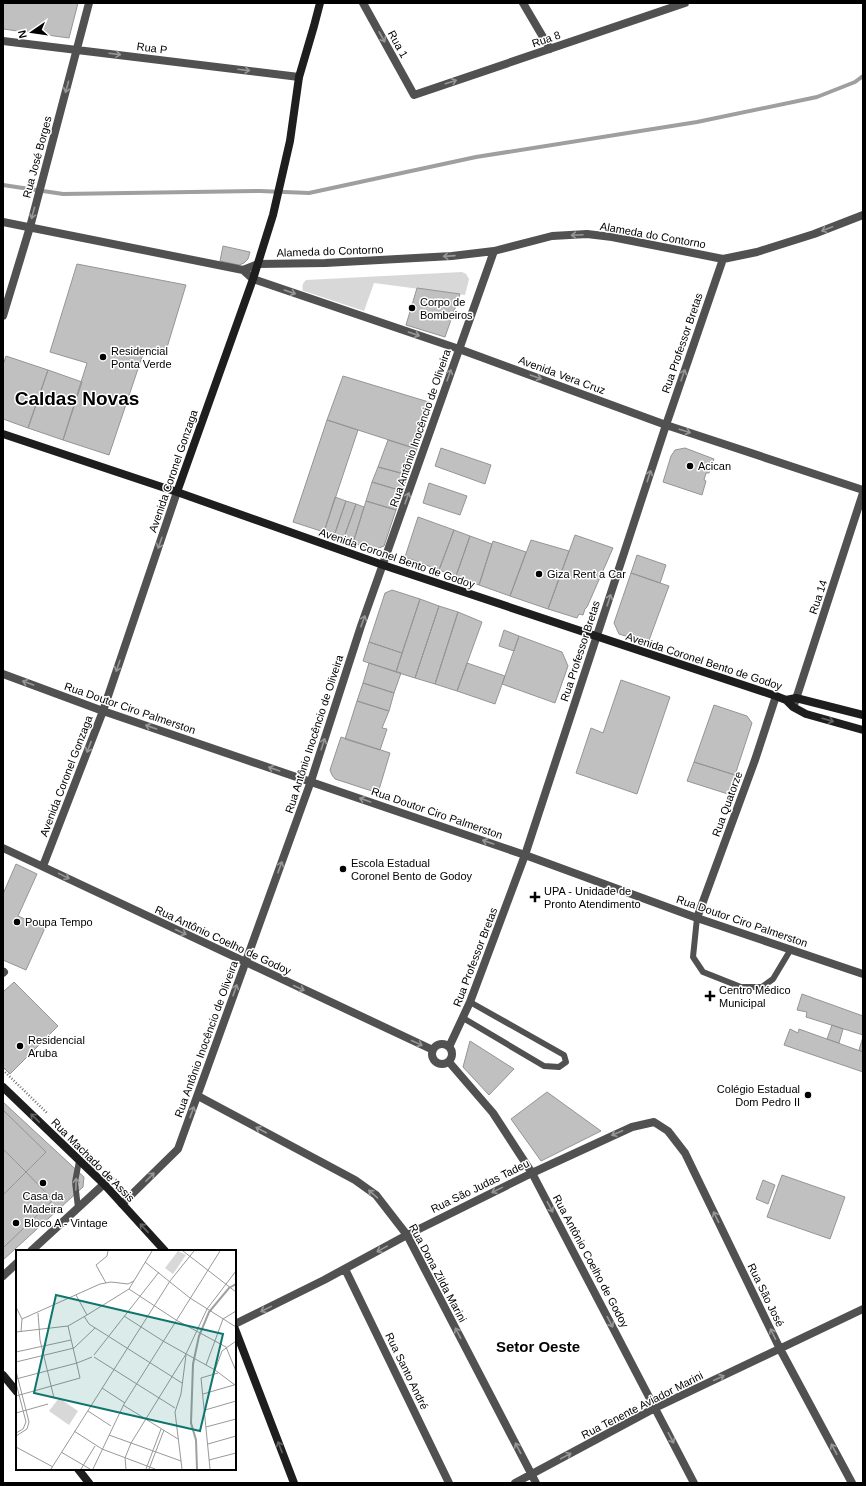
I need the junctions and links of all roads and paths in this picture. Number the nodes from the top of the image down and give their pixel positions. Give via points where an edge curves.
1 (88, 3) edge
2 (320, 3) edge
3 (363, 3) edge
4 (523, 3) edge
5 (682, 3) edge
6 (3, 41) edge
7 (77, 49) junction
8 (550, 49) junction
9 (299, 77) junction
10 (414, 95) joint
11 (863, 215) edge
12 (3, 222) edge
13 (30, 227) junction
14 (494, 251) junction
15 (723, 259) junction
16 (258, 264) junction
17 (243, 270) junction
18 (253, 279) junction
19 (3, 316) edge
20 (459, 349) junction
21 (666, 425) junction
22 (3, 434) edge
23 (863, 490) edge
24 (177, 492) junction
25 (863, 493) edge
26 (383, 565) junction
27 (597, 637) junction
28 (3, 674) edge
29 (776, 696) junction
30 (796, 698) junction
31 (786, 700) junction
32 (793, 708) junction
33 (103, 711) junction
34 (863, 716) edge
35 (863, 730) edge
36 (311, 781) junction
37 (3, 848) edge
38 (525, 855) junction
39 (43, 866) junction
40 (697, 918) junction
41 (791, 949) junction
42 (245, 962) junction
43 (863, 974) edge
44 (470, 1002) junction
45 (463, 1018) junction
46 (449, 1047) junction
47 (433, 1050) junction
48 (449, 1062) junction
49 (3, 1087) edge
50 (198, 1096) junction
51 (654, 1122) joint
52 (80, 1161) junction
53 (532, 1173) junction
54 (104, 1184) junction
55 (122, 1204) junction
56 (78, 1208) junction
57 (407, 1234) junction
58 (31, 1250) edge
59 (164, 1250) edge
60 (16, 1264) edge
61 (345, 1269) junction
62 (3, 1276) edge
63 (863, 1309) edge
64 (236, 1324) edge
65 (236, 1332) edge
66 (780, 1349) junction
67 (3, 1375) edge
68 (16, 1391) edge
69 (655, 1408) junction
70 (79, 1470) edge
71 (531, 1475) junction
72 (89, 1483) edge
73 (294, 1483) edge
74 (449, 1483) edge
75 (515, 1483) edge
76 (536, 1483) edge
77 (694, 1483) edge
78 (852, 1483) edge

1 - 7 street, Rua José Borges
2 - 9 main road, Avenida Coronel Gonzaga
3 -> 10 street, Rua 1
4 - 8 street
5 - 8 street, Rua 8
6 - 7 street, Rua P
7 -> 9 street, Rua P
7 -> 13 street, Rua José Borges
10 -> 8 street, Rua 8
9 - 16 main road, Avenida Coronel Gonzaga via 285,165
11 -> 15 street, Alameda do Contorno via 757,252
12 - 13 street
13 - 17 street
13 - 19 street, Rua José Borges
15 -> 14 street, Alameda do Contorno via 587,234 552,236
14 -> 16 street, Alameda do Contorno via 452,256
14 - 20 street, Rua Antônio Inocêncio de Oliveira
21 -> 15 street, Rua Professor Bretas
16 - 17 street, Alameda do Contorno
16 - 18 main road, Avenida Coronel Gonzaga
17 - 18 street
18 -> 20 street, Avenida Vera Cruz
18 - 24 main road, Avenida Coronel Gonzaga
20 -> 21 street, Avenida Vera Cruz
26 -> 20 street, Rua Antônio Inocêncio de Oliveira
21 -> 23 street, Avenida Vera Cruz
27 -> 21 street, Rua Professor Bretas
22 - 24 main road, Avenida Coronel Bento de Godoy
24 - 26 main road, Avenida Coronel Bento de Godoy
24 -> 33 street, Avenida Coronel Gonzaga
25 - 30 street, Rua 14
26 - 27 main road, Avenida Coronel Bento de Godoy
36 -> 26 street, Rua Antônio Inocêncio de Oliveira
27 - 29 main road, Avenida Coronel Bento de Godoy
27 - 38 street, Rua Professor Bretas
33 -> 28 street, Rua Doutor Ciro Palmerston
29 - 31 main road, Avenida Coronel Bento de Godoy
29 - 40 street, Rua Quatorze
30 - 31 main road, Avenida Coronel Bento de Godoy
30 - 32 street, Rua 14
30 - 34 main road, Avenida Coronel Bento de Godoy
31 - 32 main road, Avenida Coronel Bento de Godoy
32 -> 35 main road, Avenida Coronel Bento de Godoy
36 -> 33 street, Rua Doutor Ciro Palmerston
33 -> 39 street, Avenida Coronel Gonzaga
38 -> 36 street, Rua Doutor Ciro Palmerston
42 -> 36 street, Rua Antônio Inocêncio de Oliveira
37 - 39 street, Rua Antônio Coelho de Godoy
38 - 40 street, Rua Doutor Ciro Palmerston
38 - 44 street, Rua Professor Bretas
39 -> 42 street, Rua Antônio Coelho de Godoy
40 - 41 street, Rua Doutor Ciro Palmerston
40 - 41 lane via 693,957 703,972 741,987 762,987 773,979
41 - 43 street, Rua Doutor Ciro Palmerston
42 -> 47 street, Rua Antônio Coelho de Godoy
50 -> 42 street, Rua Antônio Inocêncio de Oliveira
44 - 45 street, Rua Professor Bretas
44 - 45 lane via 564,1055 566,1062 559,1067 544,1066
45 - 46 street, Rua Professor Bretas
46 - 47 street via 440,1044
46 - 48 street via 453,1053
47 - 48 street via 432,1055 436,1063
48 - 53 street, Rua Antônio Coelho de Godoy via 493,1113
52 -> 49 main road, Rua Machado de Assis
55 -> 50 street, Rua Antônio Inocêncio de Oliveira via 178,1149
57 -> 50 street, Rua Dona Zilda Marini via 376,1195 355,1180
51 -> 53 street, Rua São Judas Tadeu via 632,1127
66 -> 51 street, Rua São José via 685,1153 668,1131
52 - 54 main road, Rua Machado de Assis
56 -> 52 lane via 75,1182
53 -> 57 street, Rua São Judas Tadeu
53 -> 69 street, Rua Antônio Coelho de Godoy
54 - 55 main road, Rua Machado de Assis
54 - 56 street
59 -> 55 main road, Rua Machado de Assis
56 - 58 street
57 -> 61 street, Rua São Judas Tadeu
71 -> 57 street, Rua Dona Zilda Marini
60 - 62 street
61 -> 64 street, Rua São Judas Tadeu
61 - 74 street, Rua Santo André
63 - 66 street, Rua Tenente Aviador Marini
73 -> 65 main road
69 -> 66 street, Rua Tenente Aviador Marini
78 -> 66 street, Rua São José
67 - 68 main road
71 -> 69 street, Rua Tenente Aviador Marini
69 -> 77 street, Rua Antônio Coelho de Godoy
70 - 72 main road
71 - 75 street, Rua Tenente Aviador Marini
71 - 76 street, Rua Dona Zilda Marini

